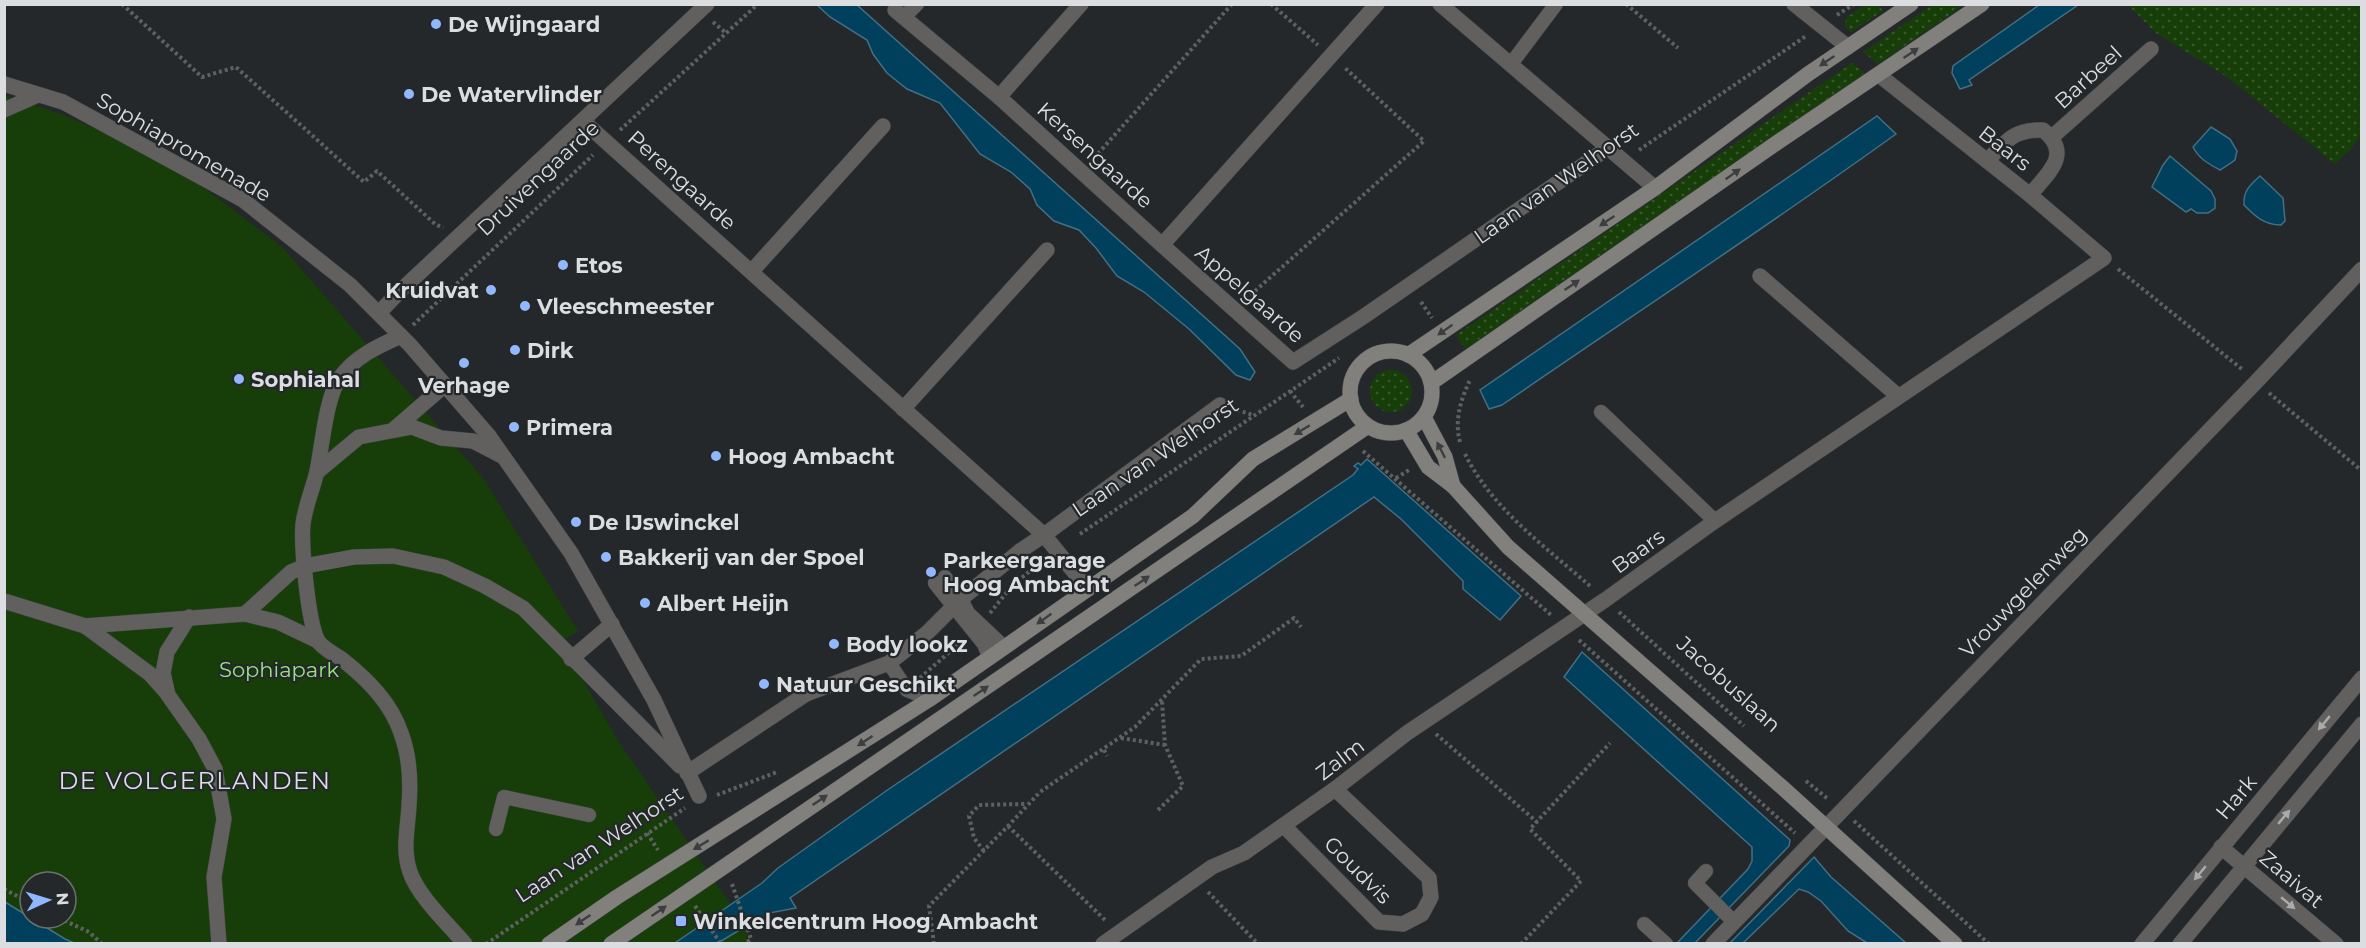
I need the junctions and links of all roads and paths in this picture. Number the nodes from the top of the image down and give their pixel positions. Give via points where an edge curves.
1 (122, 4) edge
2 (758, 4) edge
3 (917, 4) edge
4 (1081, 4) edge
5 (1232, 4) edge
6 (1271, 4) edge
7 (1377, 4) edge
8 (1440, 4) edge
9 (1556, 4) edge
10 (1626, 4) edge
11 (1794, 4) edge
12 (1854, 4) edge
13 (1911, 4) edge
14 (1982, 4) edge
15 (700, 6) edge
16 (900, 13) joint
17 (1820, 26) junction
18 (1848, 47) junction
19 (1678, 48) dead end
20 (2151, 49) dead end
21 (1331, 56) junction
22 (1510, 64) junction
23 (1879, 75) junction
24 (4, 84) edge
25 (38, 95) junction
26 (999, 97) junction
27 (4, 110) edge
28 (583, 121) junction
29 (883, 126) dead end
30 (2052, 137) junction
31 (607, 142) junction
32 (1608, 148) junction
33 (1624, 160) junction
34 (1987, 161) junction
35 (1082, 173) junction
36 (1655, 188) junction
37 (2030, 195) junction
38 (458, 236) junction
39 (1162, 245) junction
40 (1047, 250) dead end
41 (2104, 258) junction
42 (2361, 269) edge
43 (752, 271) junction
44 (1760, 276) dead end
45 (1430, 295) dead end
46 (1412, 308) dead end
47 (1234, 309) junction
48 (379, 313) junction
49 (401, 336) junction
50 (1408, 355) junction
51 (1342, 356) dead end
52 (2257, 381) junction
53 (1431, 383) junction
54 (445, 385) junction
55 (1898, 396) junction
56 (1351, 399) junction
57 (1220, 405) dead end
58 (903, 409) junction
59 (1601, 412) dead end
60 (1424, 417) junction
61 (1368, 426) junction
62 (393, 430) junction
63 (1406, 430) junction
64 (1459, 440) dead end
65 (503, 456) junction
66 (2361, 471) edge
67 (316, 472) junction
68 (1453, 486) junction
69 (1714, 521) junction
70 (1044, 535) junction
71 (1057, 550) junction
72 (305, 566) junction
73 (940, 580) dead end
74 (1088, 589) junction
75 (1605, 600) junction
76 (4, 601) edge
77 (958, 603) junction
78 (1584, 613) junction
79 (245, 614) junction
80 (189, 617) junction
81 (612, 624) junction
82 (85, 626) junction
83 (977, 627) junction
84 (1301, 627) dead end
85 (318, 641) junction
86 (1004, 647) junction
87 (989, 656) junction
88 (571, 659) junction
89 (889, 663) junction
90 (2359, 688) edge
91 (907, 690) junction
92 (168, 695) junction
93 (930, 699) junction
94 (1162, 700) junction
95 (900, 718) junction
96 (1422, 723) junction
97 (2361, 724) edge
98 (1753, 734) dead end
99 (1121, 738) junction
100 (1610, 743) dead end
101 (1165, 745) junction
102 (1104, 750) junction
103 (1107, 756) dead end
104 (779, 771) dead end
105 (687, 773) junction
106 (1806, 780) dead end
107 (1335, 789) junction
108 (701, 800) junction
109 (1028, 804) junction
110 (1158, 810) dead end
111 (1841, 810) junction
112 (589, 815) dead end
113 (1537, 822) junction
114 (1008, 826) junction
115 (1284, 826) junction
116 (1824, 827) junction
117 (496, 829) dead end
118 (2221, 847) junction
119 (984, 851) junction
120 (2243, 866) junction
121 (1707, 871) dead end
122 (1196, 878) junction
123 (4, 889) edge
124 (735, 892) dead end
125 (18, 897) edge
126 (700, 915) dead end
127 (1731, 919) junction
128 (1644, 924) dead end
129 (78, 927) edge
130 (1119, 933) junction
131 (1105, 943) edge
132 (102, 944) edge
133 (219, 944) edge
134 (465, 944) edge
135 (486, 944) edge
136 (549, 944) edge
137 (611, 944) edge
138 (721, 944) edge
139 (745, 944) edge
140 (934, 944) edge
141 (1258, 944) edge
142 (1521, 944) edge
143 (1666, 944) edge
144 (1713, 944) edge
145 (1955, 944) edge
146 (1989, 944) edge
147 (2142, 944) edge
148 (2180, 944) edge
149 (2336, 944) edge

1 - 38 path, Druivengaarde via 202,77 236,67 364,182 377,171 435,224
2 - 31 path, Druivengaarde
3 - 16 lane
4 - 26 street
5 - 35 path
6 - 21 path
7 - 21 street, Appelgaarde
8 - 22 street
9 - 22 lane
10 - 19 path
11 - 17 street
12 - 17 path, Laan van Welhorst
13 - 18 main road
23 -> 14 main road
15 - 28 street, Druivengaarde
16 - 26 street, Kersengaarde
17 - 18 street
17 - 33 path, Laan van Welhorst
18 -> 36 main road
20 - 30 street, Barbeel
21 - 39 street, Appelgaarde
21 - 47 path via 1424,141
22 - 32 street
23 - 34 street, Baars
53 -> 23 main road
24 - 25 street, Sophiapromenade
25 - 27 street
25 - 48 street, Sophiapromenade via 63,102 243,200 350,285
26 - 35 street, Kersengaarde
28 - 31 street, Perengaarde
28 - 38 street, Druivengaarde
29 - 43 street
30 - 34 street, Barbeel via 2043,130 2019,132
30 - 37 street, Barbeel via 2058,150 2057,162
31 - 43 street, Perengaarde
31 - 49 path, Druivengaarde
32 - 33 street
32 - 47 street, Appelgaarde via 1293,362
33 - 36 street
34 - 37 street, Baars
35 - 39 street, Kersengaarde
36 -> 50 main road
37 - 41 street, Baars
38 - 48 street, Druivengaarde
39 - 47 street, Appelgaarde
40 - 58 street
41 - 52 path
41 - 55 street, Baars
42 - 52 street, Vrouwgelenweg
43 - 58 street, Perengaarde
44 - 55 street
45 - 46 path
48 - 49 street, Sophiapromenade
49 - 54 street, Sophiapromenade
49 - 67 street via 365,353 338,380
50 - 53 main road via 1423,366
50 - 56 main road via 1382,352 1366,360 1355,373
51 - 71 path, Laan van Welhorst
52 - 66 path
52 - 111 street, Vrouwgelenweg
53 - 60 main road via 1430,404
54 - 62 street
54 - 65 street, Sophiapromenade
55 - 69 street, Baars
56 - 61 main road
56 -> 74 main road via 1253,459 1193,516
57 - 70 street
58 - 70 street, Perengaarde
59 - 69 lane
60 - 63 main road
68 -> 60 main road, Jacobuslaan via 1445,457
61 - 63 main road via 1383,432
137 -> 61 main road
62 - 65 street via 412,427 441,438 473,441
62 - 67 street via 359,437
63 - 68 main road, Jacobuslaan via 1428,467
64 - 75 path, Jacobuslaan via 1482,484 1496,501
65 - 81 street, Sophiapromenade via 571,553
67 - 72 street via 303,523
68 - 78 main road, Jacobuslaan via 1508,547
69 - 75 street, Baars
70 - 71 street, Perengaarde
70 - 77 street via 1020,550
71 - 74 street, Perengaarde
71 - 83 path, Laan van Welhorst via 1012,586
72 - 79 street via 291,572
72 - 85 street
72 - 88 street via 354,557 393,556 444,567 523,608
73 - 77 lane
74 -> 86 main road
75 - 78 street, Baars
75 - 98 path, Jacobuslaan
76 - 82 street
77 - 83 lane
77 - 89 street
78 - 96 street, Zalm
78 - 116 main road, Jacobuslaan
79 - 80 street
79 - 85 street via 278,622
80 - 82 street
80 - 92 street via 167,652 163,673
81 - 88 street
81 - 105 street, Sophiapromenade via 654,700
82 - 92 street via 150,674
83 - 86 lane
83 - 87 lane
83 - 91 path, Laan van Welhorst
84 - 94 path via 1294,618 1241,656 1201,659
85 - 134 street via 380,694 398,723 410,774 405,852 410,874
86 - 87 main road
87 - 93 main road
88 - 105 street
89 - 91 lane
89 - 105 street via 806,694
90 -> 118 street, Hark
91 - 93 lane
91 - 95 lane
92 - 133 street via 215,769 224,819 214,877
93 - 95 main road
94 - 99 path
94 - 101 path
95 -> 136 main road
96 - 107 street, Zalm
96 - 113 path
120 -> 97 street
99 - 101 path
99 - 102 path
100 - 113 path
101 - 110 path via 1183,786
102 - 103 path
102 - 109 path
104 - 108 path, Laan van Welhorst
105 - 108 street, Sophiapromenade
106 - 111 path
107 - 115 street, Zalm
107 - 115 street, Goudvis via 1430,878 1431,897 1422,914 1403,924 1379,922
108 - 135 path, Laan van Welhorst via 682,809
109 - 114 path
109 - 119 path via 979,805 969,816 974,838
111 - 116 street, Vrouwgelenweg
111 - 146 path
112 - 117 lane via 504,797
113 - 142 path via 1530,829 1581,881
114 - 119 path
114 - 130 path
115 - 122 street, Zalm
116 - 127 street, Vrouwgelenweg
116 - 145 main road, Jacobuslaan
118 - 120 street, Zaaivat
118 -> 147 street, Hark
119 - 140 path via 929,906
120 - 148 street
120 -> 149 street, Zaaivat
121 - 127 lane via 1695,884
122 - 130 street, Zalm
122 - 141 path
123 - 125 path
124 - 139 path via 751,939
126 - 138 path
127 - 144 street, Vrouwgelenweg
128 - 143 lane
129 - 132 path
130 - 131 street, Zalm

